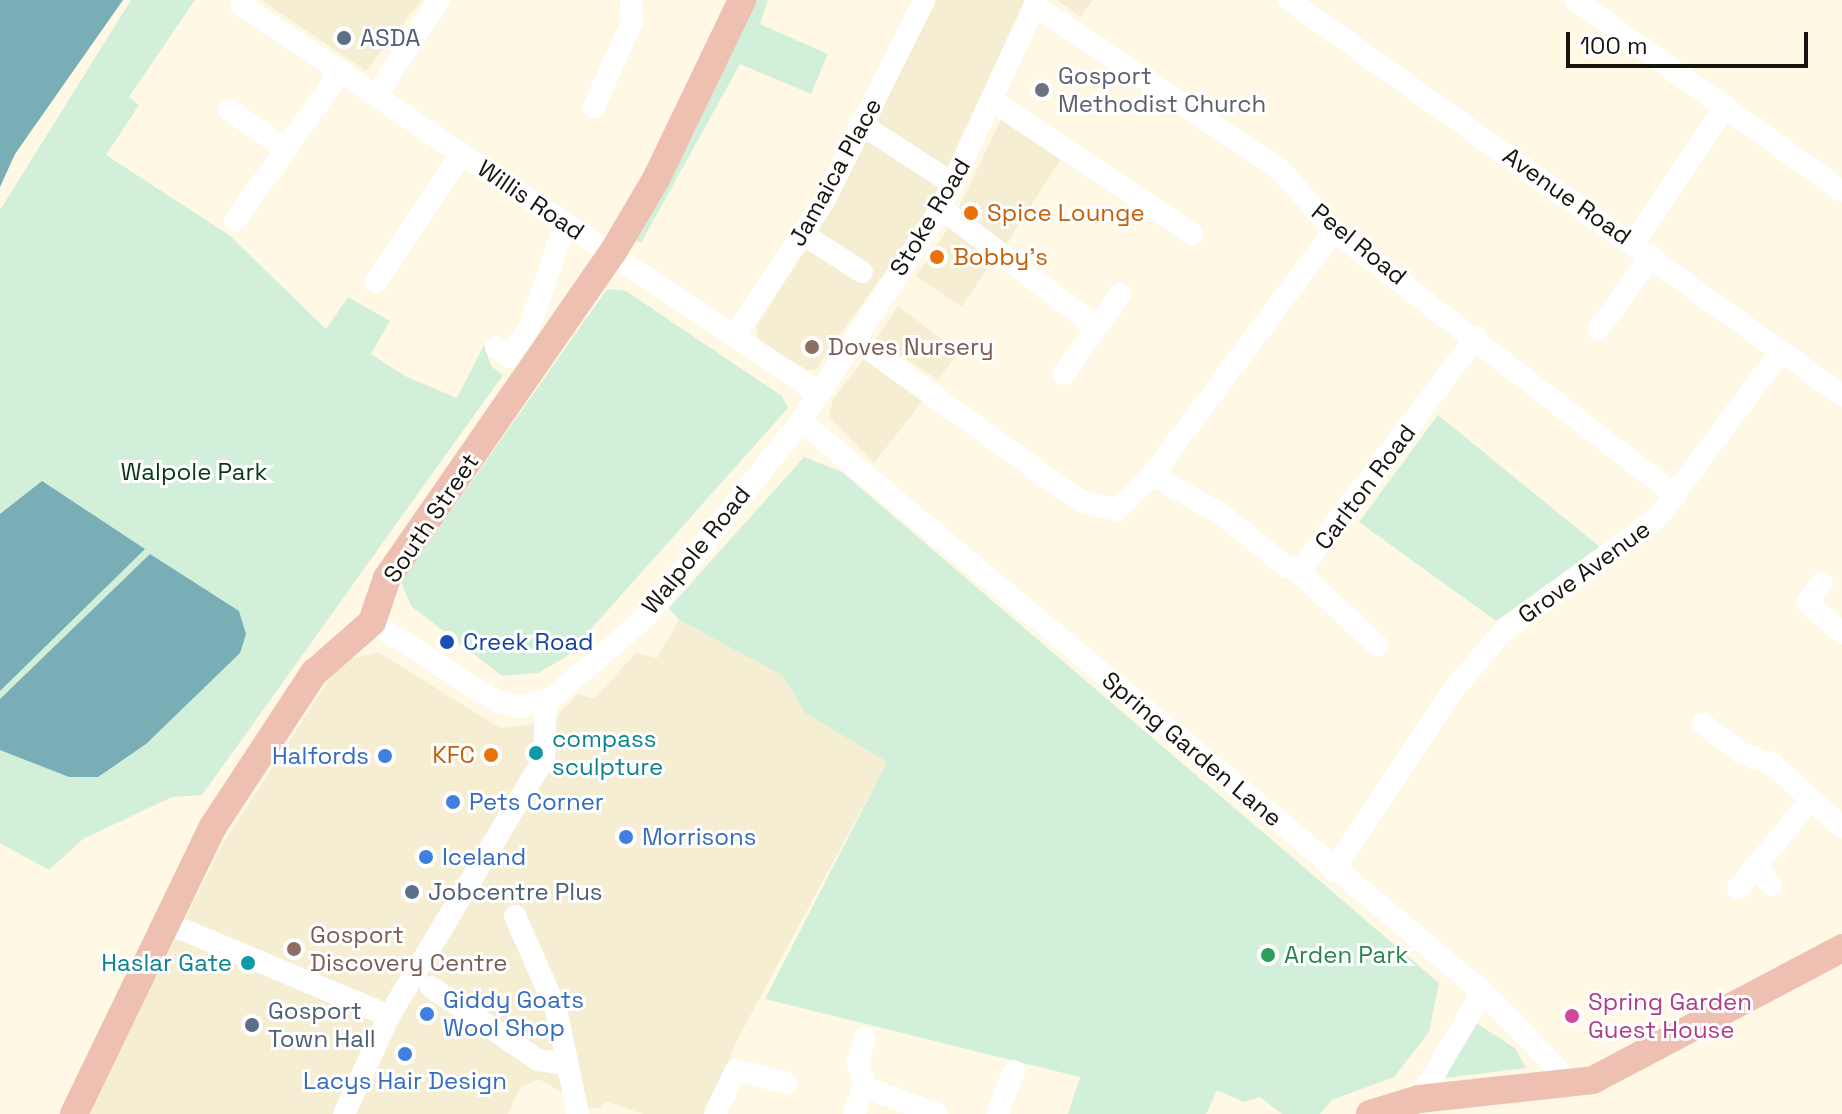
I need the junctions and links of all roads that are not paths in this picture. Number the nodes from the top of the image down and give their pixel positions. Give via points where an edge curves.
1 (439, 0) edge
2 (631, 0) edge
3 (742, 0) edge
4 (924, 0) edge
5 (1289, 0) edge
6 (1577, 0) edge
7 (1036, 2) edge
8 (242, 6) dead end
9 (341, 71) junction
10 (376, 96) junction
11 (594, 99) dead end
12 (994, 102) junction
13 (1726, 106) junction
14 (243, 114) dead end
15 (859, 123) junction
16 (286, 148) junction
17 (462, 153) junction
18 (952, 183) junction
19 (1842, 191) edge
20 (941, 208) junction
21 (246, 214) dead end
22 (565, 225) junction
23 (1334, 231) junction
24 (803, 234) junction
25 (1192, 234) dead end
26 (1642, 249) junction
27 (613, 252) junction
28 (862, 272) dead end
29 (376, 282) dead end
30 (1120, 294) dead end
31 (1095, 326) junction
32 (1599, 329) dead end
33 (734, 337) junction
34 (1476, 337) junction
35 (856, 340) junction
36 (1780, 352) junction
37 (503, 357) dead end
38 (1064, 374) dead end
39 (820, 394) junction
40 (1842, 395) edge
41 (801, 421) junction
42 (1152, 475) junction
43 (1676, 495) junction
44 (1295, 569) junction
45 (1822, 583) dead end
46 (372, 622) junction
47 (1842, 633) edge
48 (1377, 645) dead end
49 (546, 702) junction
50 (1703, 724) dead end
51 (1809, 802) junction
52 (1842, 827) edge
53 (1757, 865) junction
54 (1334, 871) junction
55 (1771, 885) dead end
56 (1738, 888) dead end
57 (524, 922) dead end
58 (167, 923) junction
59 (1842, 948) edge
60 (431, 987) dead end
61 (1483, 992) junction
62 (389, 1016) junction
63 (865, 1038) dead end
64 (568, 1064) junction
65 (1014, 1071) dead end
66 (786, 1083) dead end
67 (1574, 1086) junction
68 (864, 1087) junction
69 (1419, 1099) junction
70 (74, 1114) edge
71 (344, 1114) edge
72 (578, 1114) edge
73 (715, 1114) edge
74 (854, 1114) edge
75 (937, 1114) edge
76 (997, 1114) edge
77 (1370, 1114) edge

1 - 10 street
2 - 11 street via 632,22
3 - 27 main road, South Street via 656,179
4 - 15 street, Jamaica Place via 903,51
5 - 26 street, Avenue Road
6 - 13 street
7 - 12 street, Stoke Road
7 - 23 street, Peel Road via 1247,143 1280,169
8 - 9 street, Willis Road
9 - 10 street, Willis Road
9 - 16 street
10 - 17 street, Willis Road
12 - 18 street, Stoke Road
12 - 25 street
13 - 19 street
13 - 26 street
14 - 16 street
15 - 18 street
15 - 24 street, Jamaica Place
16 - 21 street
17 - 22 street, Willis Road
17 - 29 street
18 - 20 street, Stoke Road
20 - 31 street
20 - 35 street, Stoke Road
22 - 27 street, Willis Road
22 - 37 street via 533,321
23 - 34 street, Peel Road
23 - 42 street
24 - 28 street
24 - 33 street, Jamaica Place
26 - 32 street
26 - 36 street, Avenue Road
27 - 33 street, Willis Road
27 - 46 main road, South Street via 387,578
30 - 31 street
31 - 38 street
33 - 39 street, Willis Road
34 - 43 street, Peel Road
34 - 44 street, Carlton Road via 1309,562
35 - 39 street, Stoke Road
35 - 42 street via 1101,509 1117,510
36 - 40 street, Avenue Road
36 - 43 street, Grove Avenue
39 - 41 street, Stoke Road
41 - 49 street, Walpole Road via 647,616
41 - 54 street, Spring Garden Lane
42 - 44 street, Carlton Road
43 - 54 street, Grove Avenue via 1635,539 1560,583 1503,631 1449,695
44 - 48 street
45 - 47 street via 1807,602
46 - 49 street via 503,705
46 - 58 main road, South Street via 305,685 212,828
49 - 62 street via 544,759
50 - 51 street via 1741,753 1772,764
51 - 52 street
51 - 53 street
53 - 55 street
53 - 56 street
54 - 61 street, Spring Garden Lane
57 - 64 street via 548,983
58 - 62 street
58 - 70 main road, South Street
59 - 67 main road via 1616,1071
60 - 64 street via 538,1060
61 - 67 street, Spring Garden Lane
61 - 69 street
62 - 71 street
63 - 68 street via 858,1062
64 - 72 street
65 - 76 street
66 - 73 street via 736,1070
67 - 69 main road
68 - 74 street
68 - 75 street
69 - 77 main road

